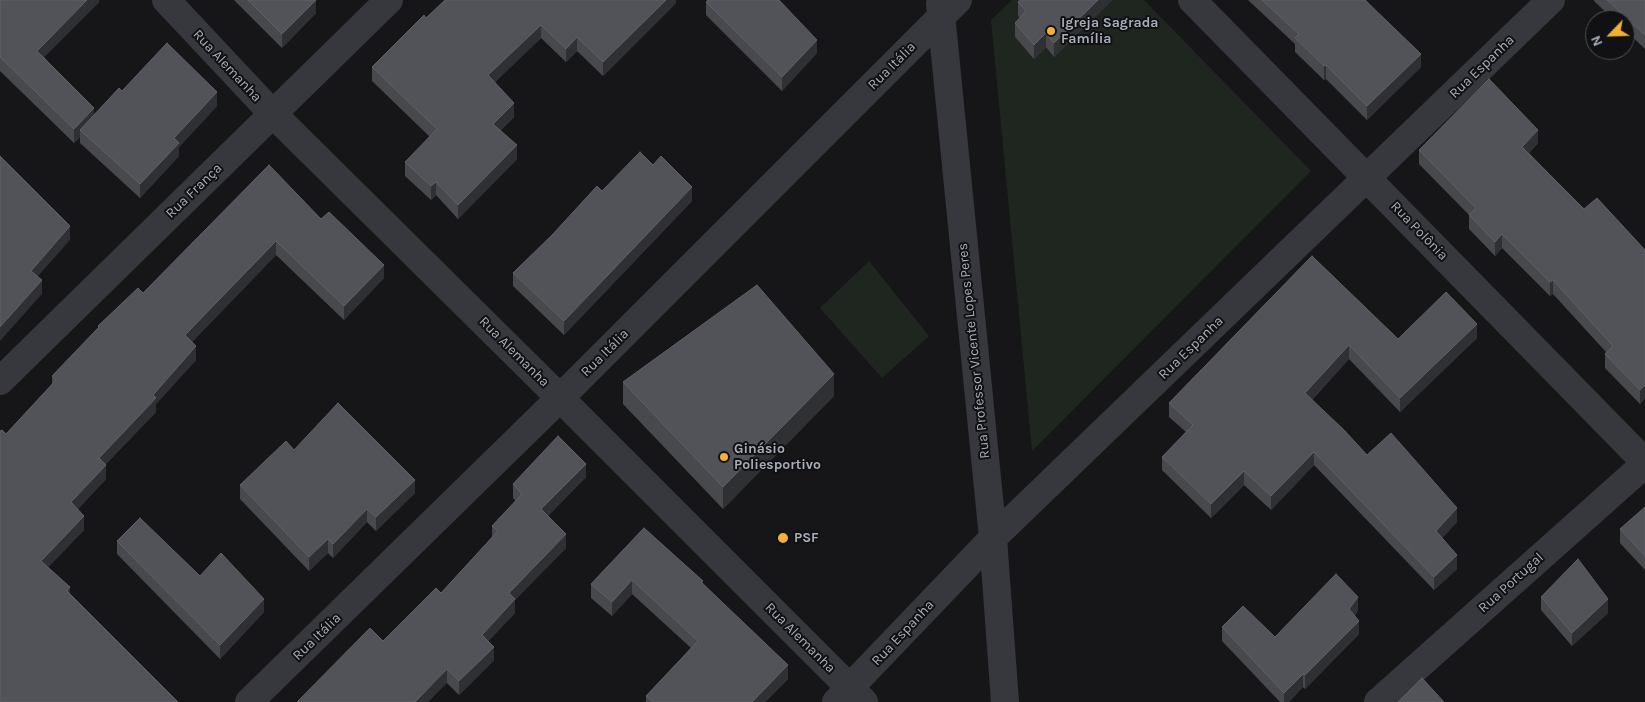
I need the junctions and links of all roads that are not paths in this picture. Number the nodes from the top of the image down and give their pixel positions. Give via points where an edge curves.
1 (166, 0) edge
2 (389, 0) edge
3 (1192, 0) edge
4 (1551, 0) edge
5 (946, 6) edge
6 (273, 114) junction
7 (1367, 178) junction
8 (0, 381) edge
9 (560, 398) junction
10 (1645, 463) edge
11 (993, 538) junction
12 (850, 697) edge
13 (249, 702) edge
14 (1005, 702) edge
15 (1378, 702) edge

1 - 6 street, Rua Alemanha
2 - 6 street, Rua França
3 - 7 street, Rua Polônia
4 - 7 street, Rua Espanha
5 - 9 street, Rua Itália
5 - 11 street, Rua Professor Vicente Lopes Peres
6 - 8 street, Rua França
6 - 9 street, Rua Alemanha
7 - 10 street, Rua Polônia
7 - 11 street, Rua Espanha
9 - 12 street, Rua Alemanha
9 - 13 street, Rua Itália
10 - 15 street, Rua Portugal
11 - 12 street, Rua Espanha
11 - 14 street, Rua Professor Vicente Lopes Peres

